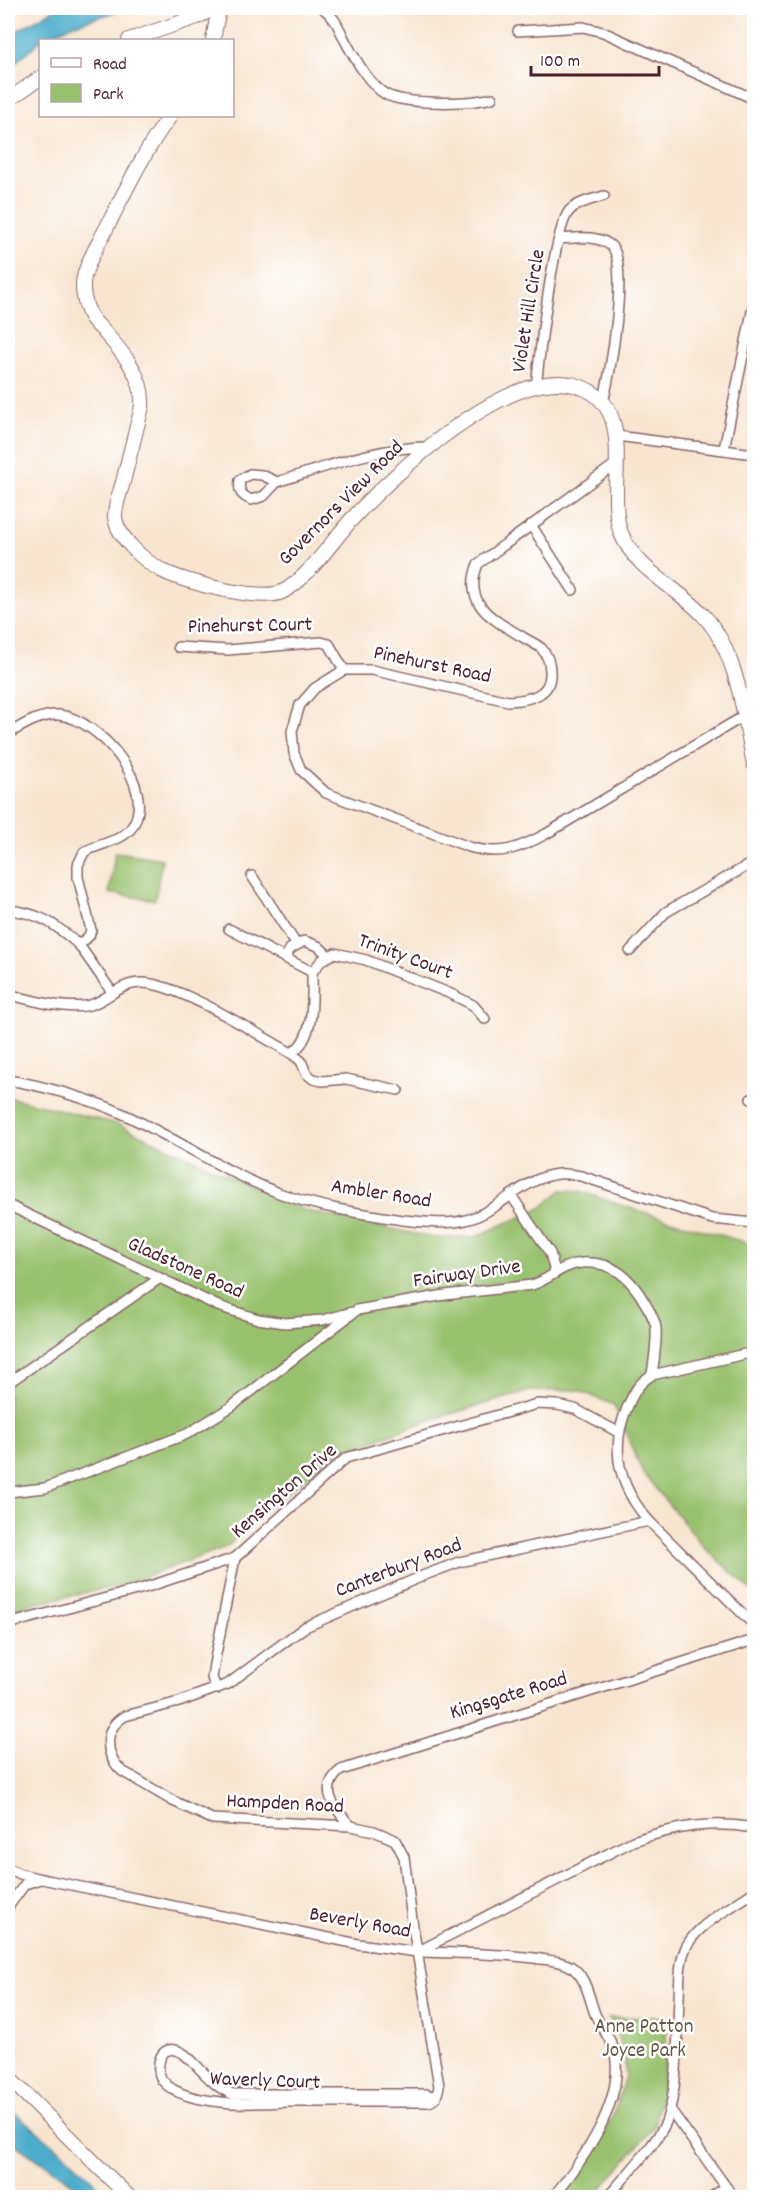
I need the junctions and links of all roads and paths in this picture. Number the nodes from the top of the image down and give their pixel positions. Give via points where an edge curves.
1 (217, 8) edge
2 (323, 8) edge
3 (518, 31) dead end
4 (132, 39) edge
5 (213, 39) edge
6 (39, 79) edge
7 (492, 98) dead end
8 (754, 99) edge
9 (8, 100) edge
10 (169, 117) edge
11 (604, 196) dead end
12 (559, 239) junction
13 (754, 302) edge
14 (536, 387) junction
15 (603, 402) junction
16 (617, 436) junction
17 (428, 447) junction
18 (724, 449) junction
19 (754, 454) edge
20 (616, 463) junction
21 (277, 482) dead end
22 (531, 525) junction
23 (573, 590) dead end
24 (178, 647) dead end
25 (344, 670) junction
26 (744, 716) junction
27 (8, 734) edge
28 (754, 764) edge
29 (754, 861) edge
30 (252, 876) dead end
31 (8, 910) edge
32 (229, 929) dead end
33 (296, 944) junction
34 (79, 945) junction
35 (630, 951) dead end
36 (329, 956) junction
37 (285, 959) junction
38 (312, 972) junction
39 (112, 992) junction
40 (8, 994) edge
41 (485, 1019) dead end
42 (291, 1053) junction
43 (8, 1080) edge
44 (398, 1090) dead end
45 (511, 1195) junction
46 (8, 1205) edge
47 (754, 1223) edge
48 (555, 1272) junction
49 (159, 1278) junction
50 (357, 1310) junction
51 (754, 1352) edge
52 (652, 1375) junction
53 (8, 1383) edge
54 (618, 1432) junction
55 (8, 1492) edge
56 (649, 1521) junction
57 (235, 1558) junction
58 (8, 1624) edge
59 (754, 1625) edge
60 (754, 1640) edge
61 (217, 1689) junction
62 (351, 1826) junction
63 (754, 1828) edge
64 (8, 1868) edge
65 (42, 1879) junction
66 (754, 1892) edge
67 (8, 1907) edge
68 (417, 1952) junction
69 (8, 2077) edge
70 (436, 2097) junction
71 (670, 2109) junction
72 (726, 2187) junction
73 (130, 2198) edge
74 (552, 2198) edge
75 (607, 2198) edge
76 (710, 2198) edge
77 (734, 2198) edge

1 - 4 street
1 - 5 street
2 - 7 street via 334,17 372,83 386,94 463,103
3 - 8 street via 583,27 603,32
6 - 9 street
10 - 17 street, Governors View Road via 123,195 83,279 84,299 92,318 132,367 143,395 115,516 121,534 160,570 240,593 279,593 307,573 356,514
11 - 12 street via 568,211
12 - 14 street, Violet Hill Circle
12 - 15 street, Violet Hill Circle via 597,239 612,248 619,261 619,297
13 - 18 street
14 - 15 street, Governors View Road via 578,386
14 - 17 street, Governors View Road via 480,410
15 - 16 street
16 - 18 street
16 - 20 street
17 - 21 street via 384,450
18 - 19 street
20 - 22 street, Pinehurst Road
20 - 26 street via 616,511 627,546 663,583 704,615 722,639
22 - 23 street
22 - 25 street, Pinehurst Road via 478,564 473,587 482,610 542,649 550,663 551,680 543,692 525,700 508,701 372,670
24 - 25 street, Pinehurst Court via 228,650 321,642 329,644
25 - 26 street, Pinehurst Road via 315,688 300,705 292,730 294,753 301,770 326,793 484,851 523,846
26 - 28 street
27 - 34 street via 46,716 72,719 90,728 116,751 135,785 137,817 132,829 84,852 78,865 91,930
29 - 35 street via 666,912
30 - 33 street
31 - 34 street via 40,916
32 - 37 street
33 - 36 street via 311,942
33 - 37 street
34 - 39 street
36 - 38 street, Trinity Court
36 - 41 street, Trinity Court via 335,953 366,960 451,994 473,1005
37 - 38 street
38 - 42 street via 307,1031 298,1049
39 - 40 street via 82,1006
39 - 42 street via 128,984 164,987
42 - 44 street via 313,1079 346,1079
43 - 45 street, Ambler Road via 84,1099 120,1113 242,1176 303,1201 403,1220 445,1223 467,1220
45 - 47 street, Ambler Road via 537,1179 570,1174 712,1219
45 - 48 street via 550,1253
46 - 49 street, Gladstone Road
48 - 50 street, Fairway Drive via 532,1285
48 - 52 street, Fairway Drive via 584,1263 606,1266 624,1274 635,1285 656,1327
49 - 50 street, Gladstone Road via 218,1306 273,1323 322,1320
49 - 53 street
50 - 55 street, Fairway Drive via 231,1407 187,1434 45,1488
51 - 52 street
52 - 54 street via 633,1394
54 - 56 street via 621,1470 637,1507
54 - 57 street, Kensington Drive via 575,1409 537,1404 346,1458
56 - 59 street
56 - 61 street, Canterbury Road via 459,1562 425,1575 305,1627
57 - 58 street, Kensington Drive via 144,1588
57 - 61 street via 212,1678
60 - 62 street, Kingsgate Road via 341,1770 331,1778 330,1797
61 - 62 street, Hampden Road via 117,1720 107,1744 116,1765 135,1780 212,1819
62 - 68 street, Hampden Road via 396,1840 401,1848
63 - 68 street, Beverly Road via 715,1823 669,1829 633,1841
64 - 65 street, Beverly Road
65 - 67 street via 25,1884
65 - 68 street, Beverly Road via 358,1944
66 - 71 street via 693,1935 687,1944 681,1966
68 - 70 street, Hampden Road via 439,2084
68 - 74 street via 502,1954 547,1960 570,1966 584,1982 613,2048 617,2076 610,2103 593,2138
69 - 73 street
70 - 70 street, Waverly Court via 233,2094 218,2087 177,2050 163,2054 159,2066 164,2082 178,2092 220,2102 428,2102
71 - 72 street
71 - 75 street via 655,2139
72 - 76 street
72 - 77 street

